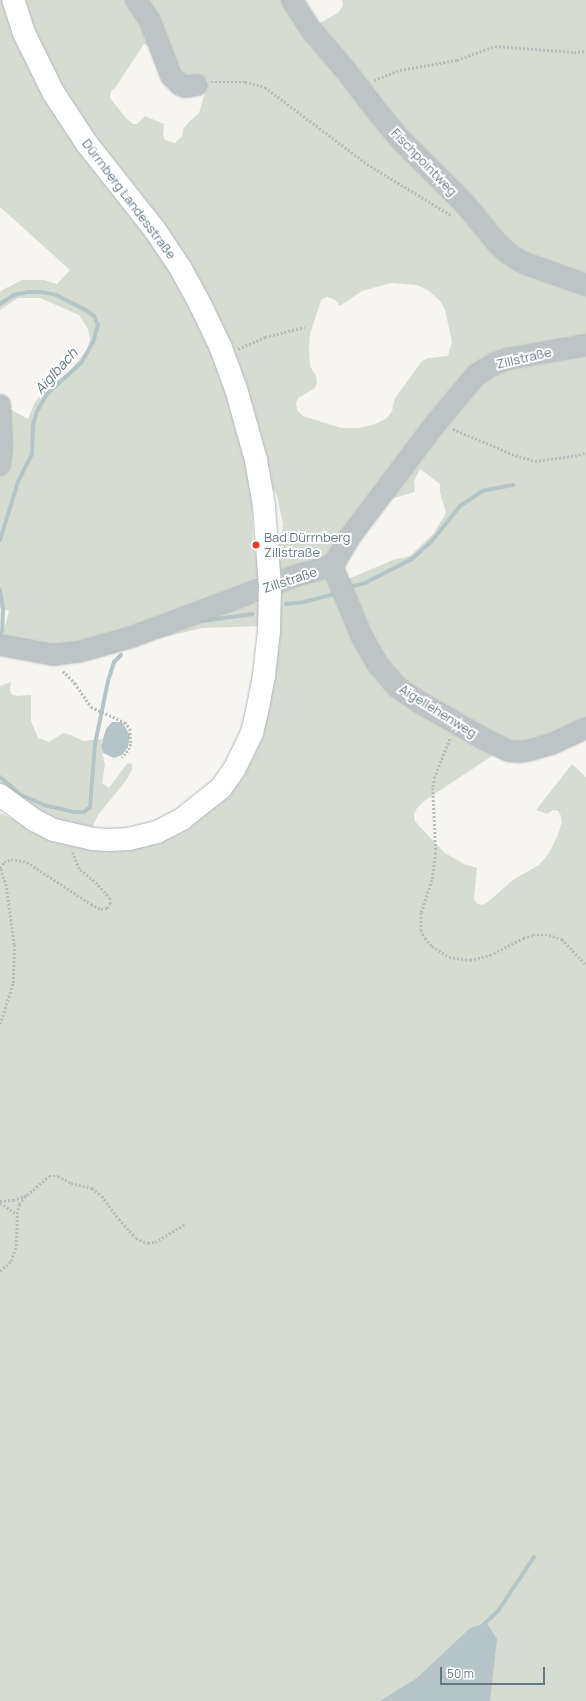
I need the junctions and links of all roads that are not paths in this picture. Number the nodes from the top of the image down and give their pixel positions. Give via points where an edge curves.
1 (13, 0) edge
2 (136, 0) edge
3 (292, 0) edge
4 (198, 85) road end
5 (586, 284) edge
6 (586, 345) edge
7 (0, 405) edge
8 (0, 465) edge
9 (332, 565) junction
10 (270, 586) junction
11 (0, 646) edge
12 (586, 728) edge
13 (0, 795) edge

1 - 10 main road, Dürrnberg Landesstraße via 24,33 53,92 87,144 155,230 202,306 236,389 256,460 264,506
2 - 4 street via 150,21 171,76 180,86
3 - 5 street, Fischpointweg via 313,32 401,140 465,204 498,244 509,254 529,265
6 - 9 street, Zillstraße via 508,359 483,369 476,375 436,423 350,537
7 - 8 street
9 - 10 street, Zillstraße
9 - 12 street, Aigellehenweg via 362,637 378,666 403,691 444,717 500,747 519,752 552,744
10 - 11 street, Zillstraße via 132,637 79,652 53,655
10 - 13 main road, Dürrnberg Landesstraße via 268,638 258,712 252,733 235,768 221,788 182,820 157,832 129,839 110,840 54,830 34,820

